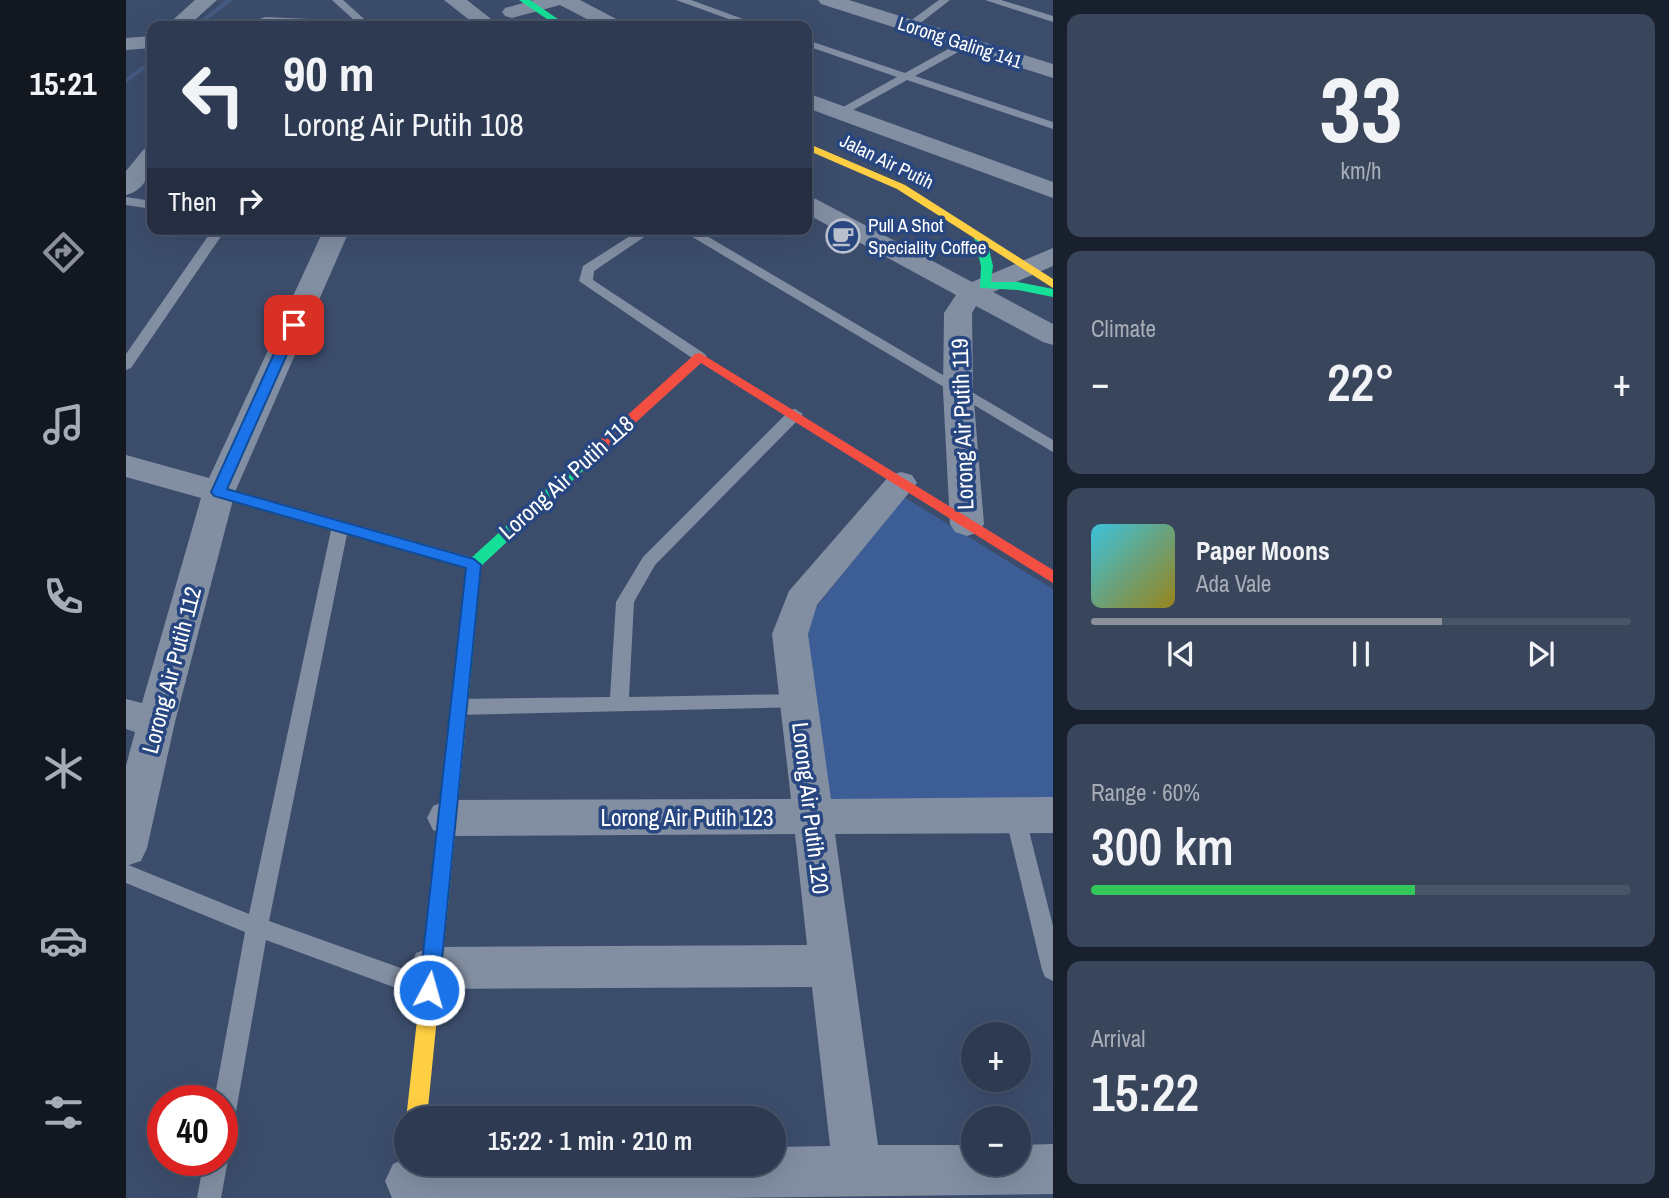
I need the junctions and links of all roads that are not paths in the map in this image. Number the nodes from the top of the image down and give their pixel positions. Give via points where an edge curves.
1 (207, 0) edge
2 (337, 0) edge
3 (454, 0) edge
4 (494, 0) edge
5 (557, 0) edge
6 (565, 0) edge
7 (681, 0) edge
8 (828, 0) edge
9 (945, 0) edge
10 (990, 0) edge
11 (526, 11) edge
12 (1053, 19) edge
13 (182, 21) edge
14 (262, 21) edge
15 (282, 21) edge
16 (360, 21) edge
17 (483, 21) edge
18 (551, 21) edge
19 (605, 21) edge
20 (742, 21) edge
21 (910, 26) junction
22 (147, 42) edge
23 (126, 44) edge
24 (965, 44) junction
25 (812, 45) edge
26 (1053, 71) edge
27 (905, 77) junction
28 (812, 102) edge
29 (840, 113) junction
30 (1053, 127) edge
31 (812, 133) edge
32 (812, 137) edge
33 (812, 138) edge
34 (846, 145) dead end
35 (147, 161) edge
36 (126, 188) edge
37 (1053, 191) edge
38 (126, 201) edge
39 (147, 204) edge
40 (812, 207) edge
41 (216, 235) edge
42 (333, 235) edge
43 (641, 235) edge
44 (695, 235) edge
45 (981, 237) junction
46 (1043, 256) edge
47 (1053, 284) edge
48 (977, 289) junction
49 (1053, 293) edge
50 (1053, 336) edge
51 (700, 357) junction
52 (126, 365) edge
53 (958, 390) junction
54 (795, 414) junction
55 (1053, 447) edge
56 (126, 466) edge
57 (901, 483) junction
58 (219, 492) junction
59 (967, 524) junction
60 (340, 526) junction
61 (474, 565) junction
62 (1053, 577) edge
63 (798, 702) junction
64 (619, 704) junction
65 (459, 707) junction
66 (141, 718) edge
67 (1034, 815) edge
68 (811, 817) junction
69 (447, 818) junction
70 (126, 848) edge
71 (126, 873) edge
72 (257, 927) junction
73 (831, 966) junction
74 (1053, 970) edge
75 (430, 979) junction
76 (229, 1085) edge
77 (417, 1106) edge
78 (1053, 1169) edge
79 (857, 1170) junction
80 (213, 1176) edge
81 (410, 1181) edge
82 (209, 1198) edge

1 - 13 street
2 - 16 lane
3 - 17 street
4 - 11 street
5 - 11 street
6 - 19 street
7 - 20 lane
8 - 21 street, Lorong Galing 141
9 - 21 lane
10 - 12 lane
11 - 18 street
14 - 15 lane
21 - 24 street, Lorong Galing 141
22 - 23 street
24 - 26 street, Lorong Galing 141
24 - 27 lane
25 - 27 lane
27 - 29 lane
27 - 30 lane
28 - 29 street
29 - 31 street
29 - 37 street
32 - 34 street, Jalan Air Putih
33 - 45 street, Jalan Air Putih
35 - 36 street
38 - 39 lane
40 - 48 street
41 - 52 lane
42 - 58 street, Lorong Air Putih 112
43 - 51 lane via 588,269 586,281
44 - 53 lane
45 - 46 street, Jalan Air Putih
45 - 48 street via 987,266
46 - 47 street, Jalan Air Putih
46 - 48 street
48 - 49 street via 1018,286
48 - 50 street
48 - 53 street, Lorong Air Putih 119 via 958,313
51 - 54 street, Lorong Air Putih 119
51 - 61 street, Lorong Air Putih 118
53 - 55 lane
53 - 59 street, Lorong Air Putih 119
54 - 57 street, Lorong Air Putih 119
54 - 64 lane via 649,561 625,602
56 - 58 street
57 - 59 street, Lorong Air Putih 119
57 - 63 street, Lorong Air Putih 120 via 801,600 790,634
58 - 60 lane
58 - 66 street, Lorong Air Putih 112
59 - 62 street, Lorong Air Putih 119
60 - 61 lane
60 - 72 lane
61 - 65 street
63 - 64 lane
63 - 68 street, Lorong Air Putih 120
64 - 65 lane
65 - 69 street
66 - 70 street, Lorong Air Putih 112
67 - 68 street, Lorong Air Putih 123
67 - 74 lane
68 - 69 street, Lorong Air Putih 123
68 - 73 street, Lorong Air Putih 120
69 - 75 street
71 - 72 lane
72 - 75 lane
72 - 76 lane
73 - 75 street
73 - 79 street, Lorong Air Putih 120
75 - 77 street
78 - 79 street
79 - 81 street
80 - 82 lane

